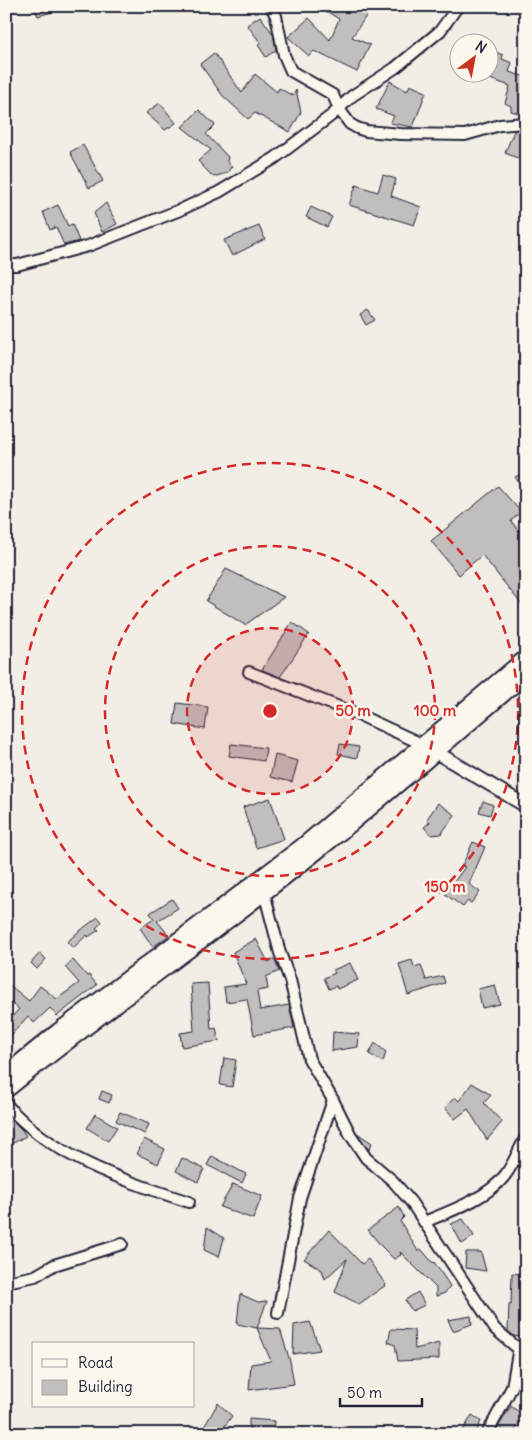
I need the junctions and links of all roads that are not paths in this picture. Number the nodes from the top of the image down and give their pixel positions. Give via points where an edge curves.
1 (271, 6) edge
2 (458, 6) edge
3 (339, 109) junction
4 (526, 123) edge
5 (6, 265) edge
6 (526, 658) edge
7 (250, 672) dead end
8 (526, 674) edge
9 (430, 748) junction
10 (526, 806) edge
11 (264, 892) junction
12 (63, 1036) junction
13 (6, 1074) edge
14 (6, 1090) edge
15 (333, 1100) junction
16 (6, 1104) edge
17 (526, 1137) edge
18 (189, 1202) dead end
19 (424, 1222) junction
20 (122, 1244) dead end
21 (6, 1282) edge
22 (278, 1313) dead end
23 (522, 1348) edge
24 (487, 1434) edge

1 - 3 street via 291,71 333,94
2 - 3 street via 426,44 352,96
3 - 4 street via 357,128 401,134 465,135 500,125
3 - 5 street via 275,158 187,207 88,246
6 - 9 main road
7 - 9 street via 357,714
8 - 9 main road
9 - 10 street
9 - 11 main road via 311,856
9 - 12 main road
11 - 12 main road
11 - 15 street via 309,1059
12 - 13 main road
12 - 14 main road
15 - 19 street via 366,1158 393,1182
15 - 22 street via 300,1198
16 - 18 street via 29,1128 74,1156 112,1176
17 - 19 street via 499,1183 455,1209
19 - 23 street via 495,1330
20 - 21 street via 54,1265 35,1276
23 - 24 street via 512,1387

